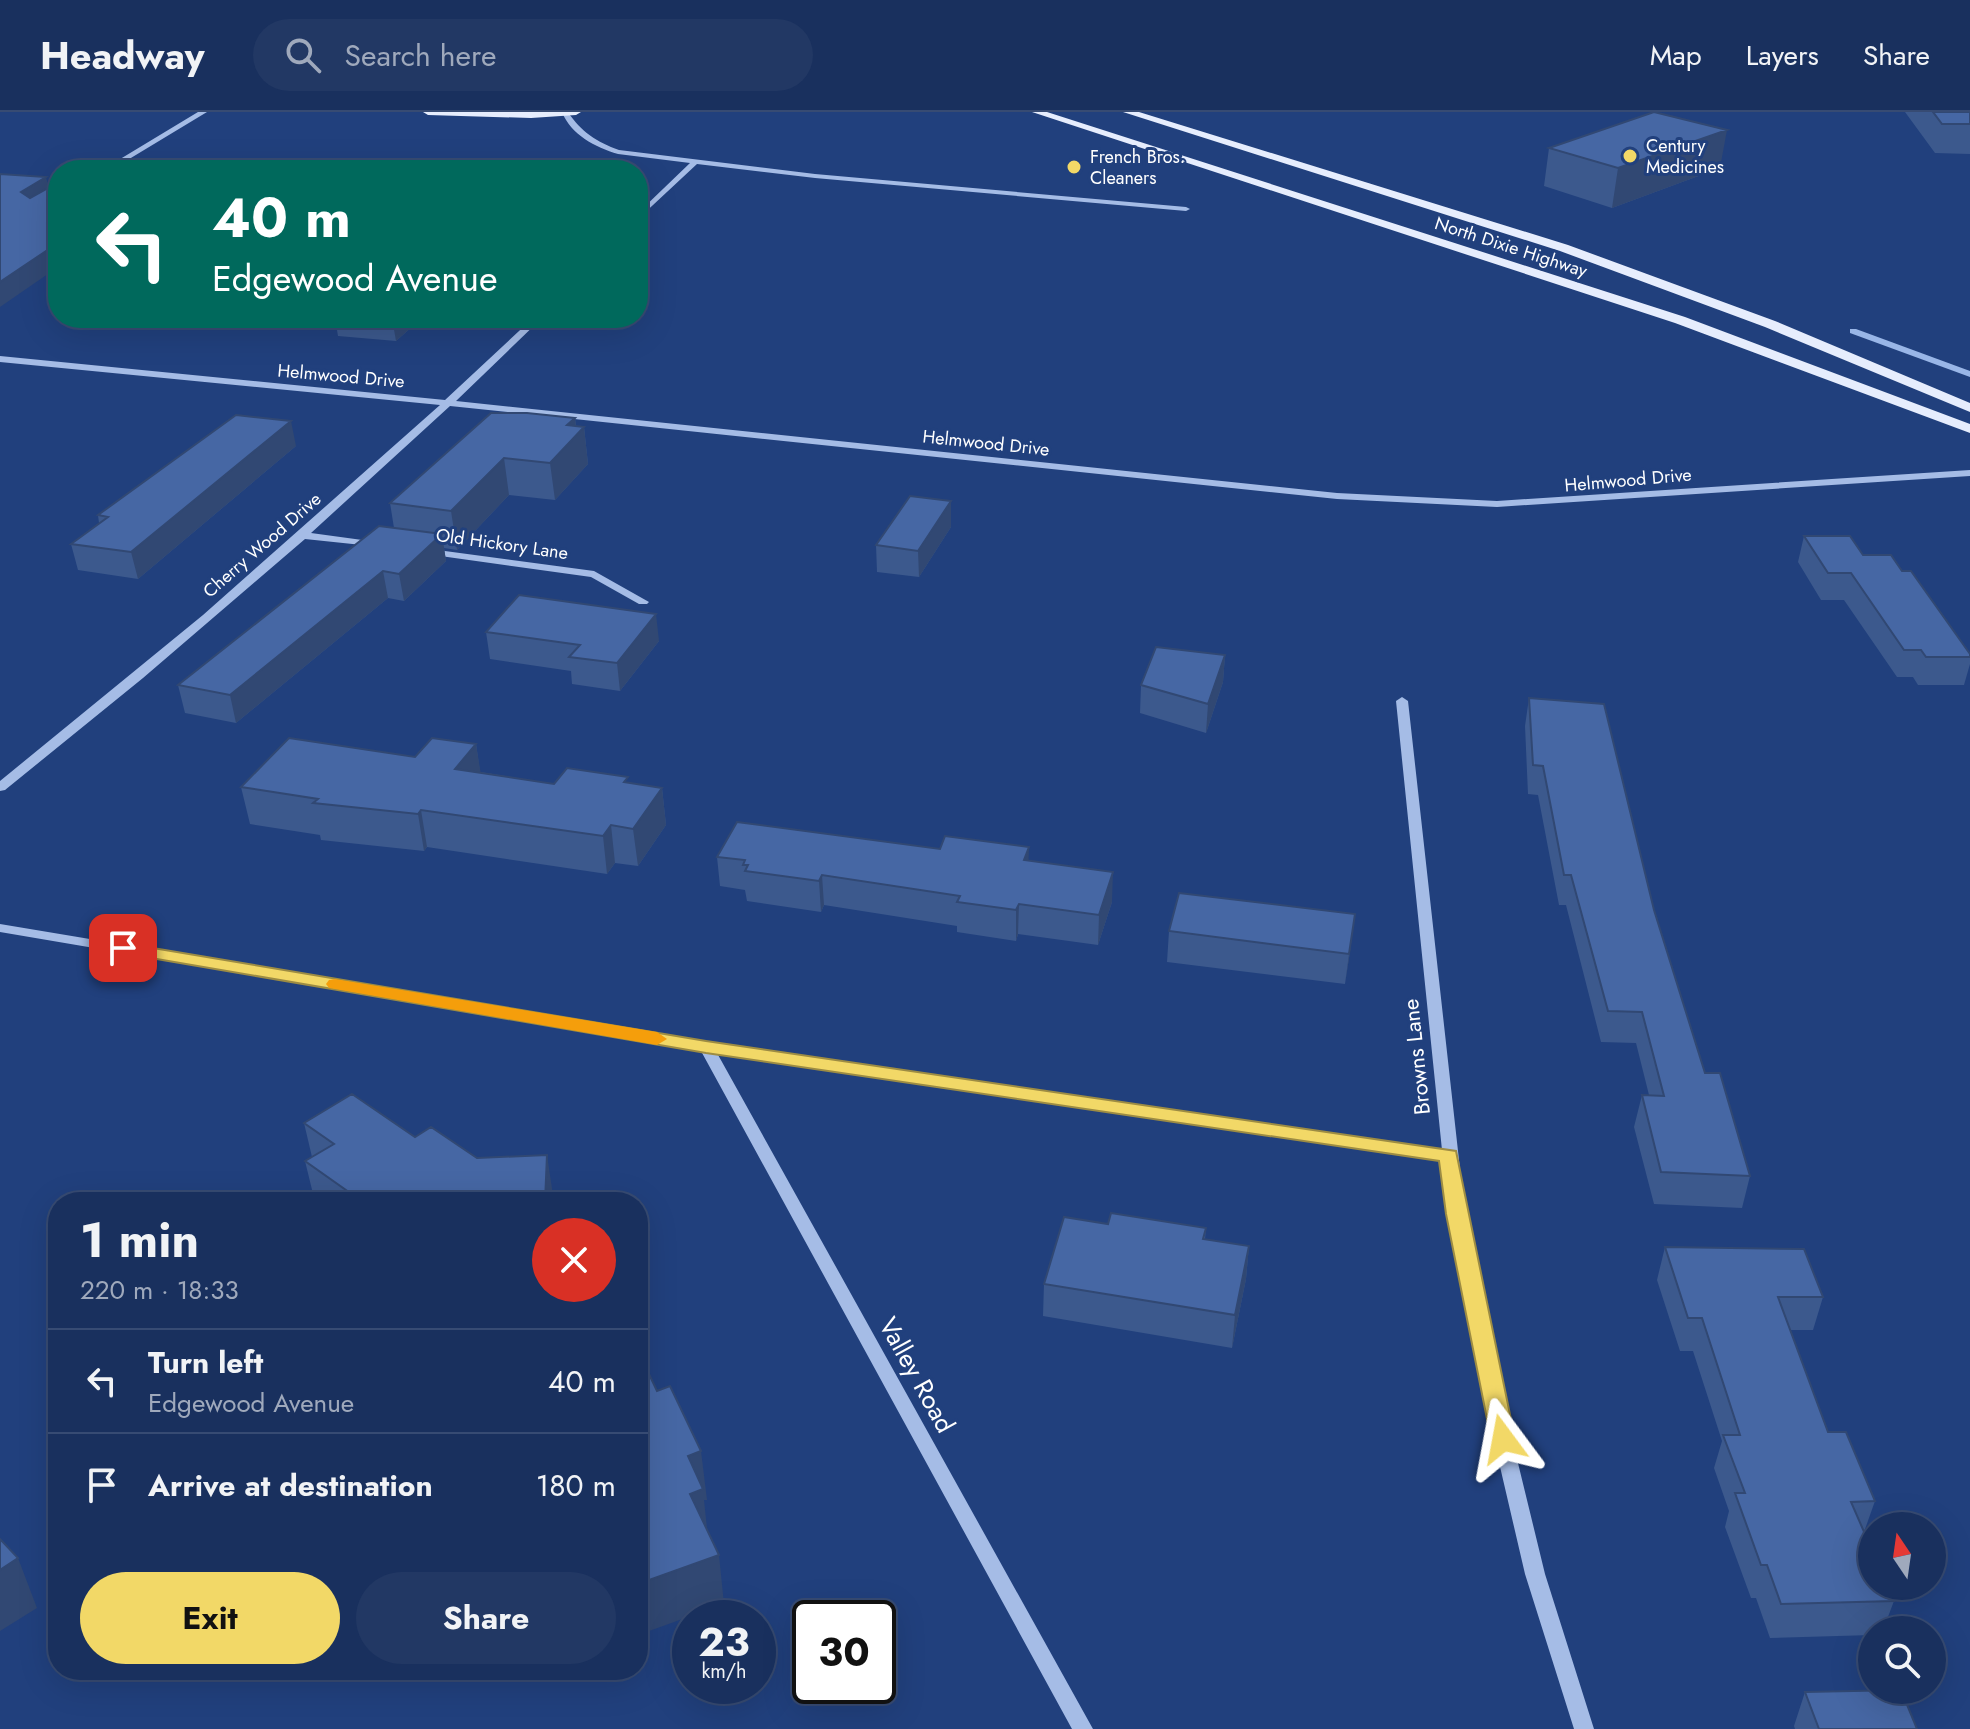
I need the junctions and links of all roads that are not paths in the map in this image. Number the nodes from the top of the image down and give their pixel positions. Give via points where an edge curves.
1 (203, 112) edge
2 (428, 112) edge
3 (576, 112) edge
4 (1037, 112) edge
5 (1128, 112) edge
6 (565, 113) edge
7 (123, 160) edge
8 (695, 162) junction
9 (648, 207) edge
10 (1186, 209) dead end
11 (528, 328) edge
12 (0, 359) edge
13 (449, 403) junction
14 (1970, 408) edge
15 (1970, 429) edge
16 (1970, 473) edge
17 (302, 535) junction
18 (394, 547) edge
19 (410, 549) edge
20 (643, 602) dead end
21 (1402, 701) dead end
22 (0, 787) edge
23 (0, 928) edge
24 (706, 1047) junction
25 (1449, 1156) junction
26 (1083, 1729) edge
27 (1584, 1729) edge

1 - 7 street
2 - 6 main road
3 - 6 main road
4 - 15 main road, North Dixie Highway via 1680,320
5 - 14 main road, North Dixie Highway via 1579,254 1770,324
6 - 8 street via 594,145
8 - 9 street
8 - 10 street
11 - 13 street, Cherry Wood Drive
12 - 13 street, Helmwood Drive
13 - 16 street, Helmwood Drive via 1261,489 1497,504
13 - 17 street, Cherry Wood Drive
17 - 18 street
17 - 22 street, Cherry Wood Drive
19 - 20 street, Old Hickory Lane via 594,574
21 - 25 street, Browns Lane
23 - 24 street
24 - 25 street
24 - 26 street, Valley Road
25 - 27 street, Browns Lane via 1493,1399 1535,1574

